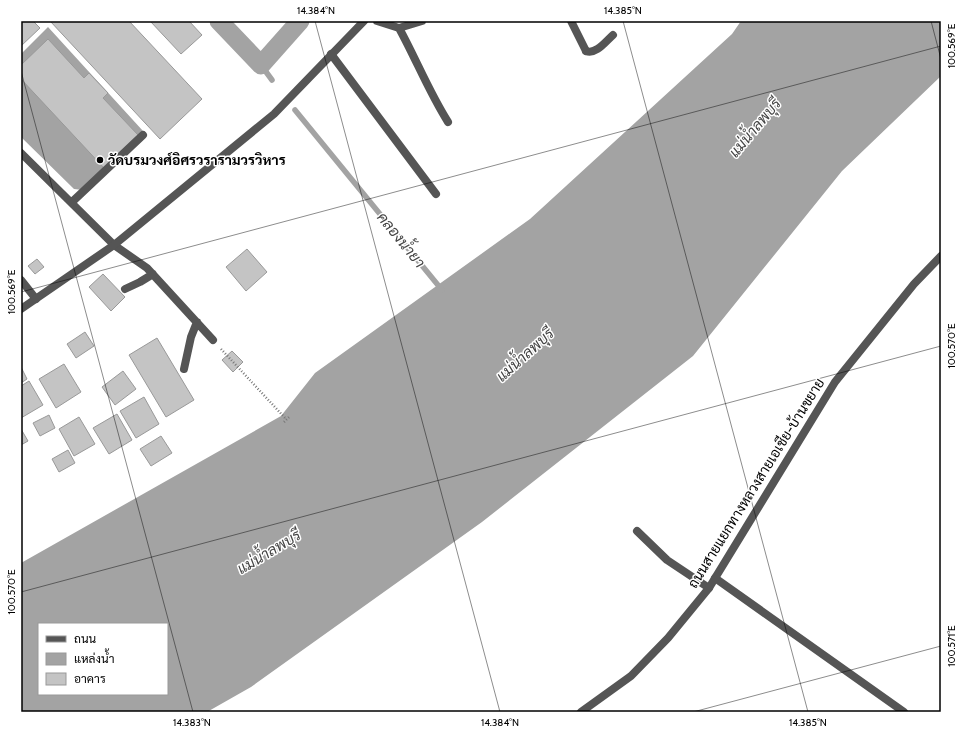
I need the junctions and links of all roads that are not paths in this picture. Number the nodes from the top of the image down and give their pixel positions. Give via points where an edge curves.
1 (364, 21) edge
2 (377, 21) edge
3 (422, 21) edge
4 (571, 21) edge
5 (399, 28) junction
6 (613, 34) dead end
7 (331, 54) junction
8 (448, 122) dead end
9 (143, 135) dead end
10 (21, 153) edge
11 (436, 194) dead end
12 (72, 202) junction
13 (114, 245) junction
14 (941, 256) edge
15 (153, 274) junction
16 (21, 280) edge
17 (125, 289) dead end
18 (36, 299) junction
19 (21, 309) edge
20 (197, 322) junction
21 (213, 340) road end
22 (184, 369) dead end
23 (637, 531) dead end
24 (715, 578) junction
25 (708, 588) junction
26 (581, 712) edge
27 (904, 712) edge

1 - 7 street
2 - 5 street
3 - 5 street
4 - 6 street via 589,53 594,52
5 - 8 street via 430,93
7 - 11 street
7 - 13 street via 274,114
9 - 12 street
10 - 12 street
12 - 13 street
13 - 15 street
13 - 18 street
14 - 24 street, ถนนสายแยกทางหลวงสายเอเชีย-บ้านขยาย via 914,284 835,382
15 - 17 street
15 - 20 street
16 - 18 street
18 - 19 street
20 - 21 street
20 - 22 street
23 - 25 street via 667,560
24 - 25 street, ถนนสายแยกทางหลวงสายเอเชีย-บ้านขยาย
24 - 27 street
25 - 26 street, ถนนสายแยกทางหลวงสายเอเชีย-บ้านขยาย via 668,638 631,676

